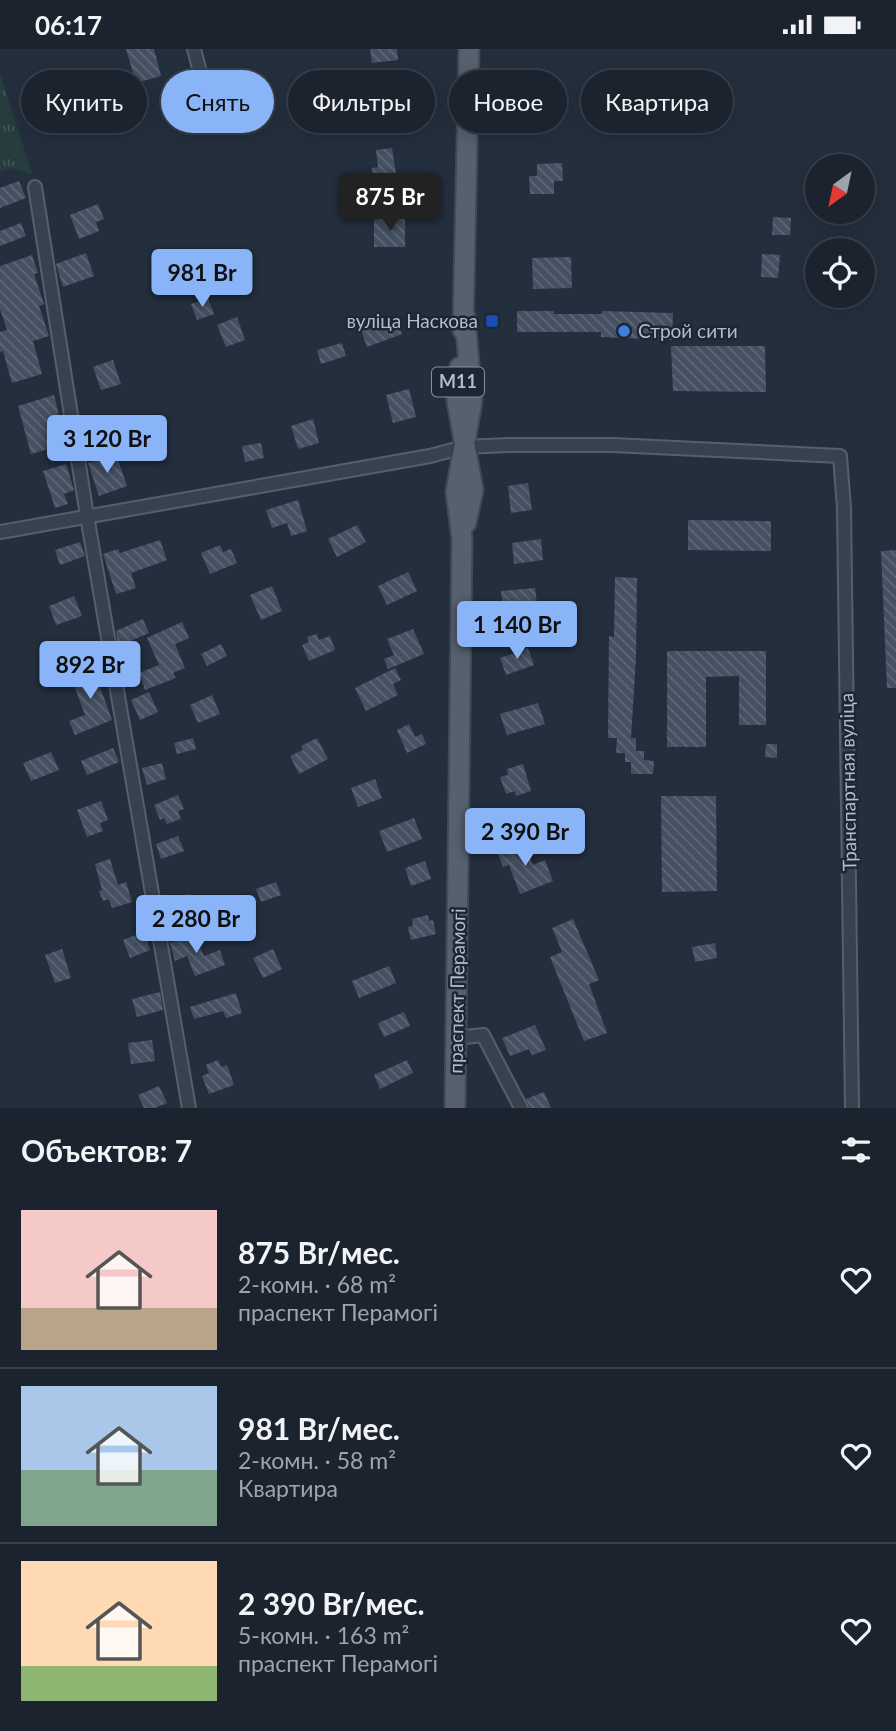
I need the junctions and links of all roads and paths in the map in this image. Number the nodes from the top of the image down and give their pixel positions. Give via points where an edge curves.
1 (194, 49) edge
2 (469, 49) edge
3 (200, 70) edge
4 (35, 187) dead end
5 (464, 447) junction
6 (87, 516) junction
7 (0, 532) edge
8 (456, 1038) junction
9 (190, 1108) edge
10 (455, 1108) edge
11 (522, 1108) edge
12 (852, 1108) edge

1 - 3 street
2 - 5 main road, праспект Перамогі / М11 via 465,317 457,401
4 - 6 street
5 - 6 street
5 - 8 main road, праспект Перамогі / М11 via 456,492 462,538
5 - 12 street, Транспартная вуліца via 613,445 840,456
6 - 7 street
6 - 9 street
8 - 10 main road, праспект Перамогі / М11
8 - 11 street via 483,1035

